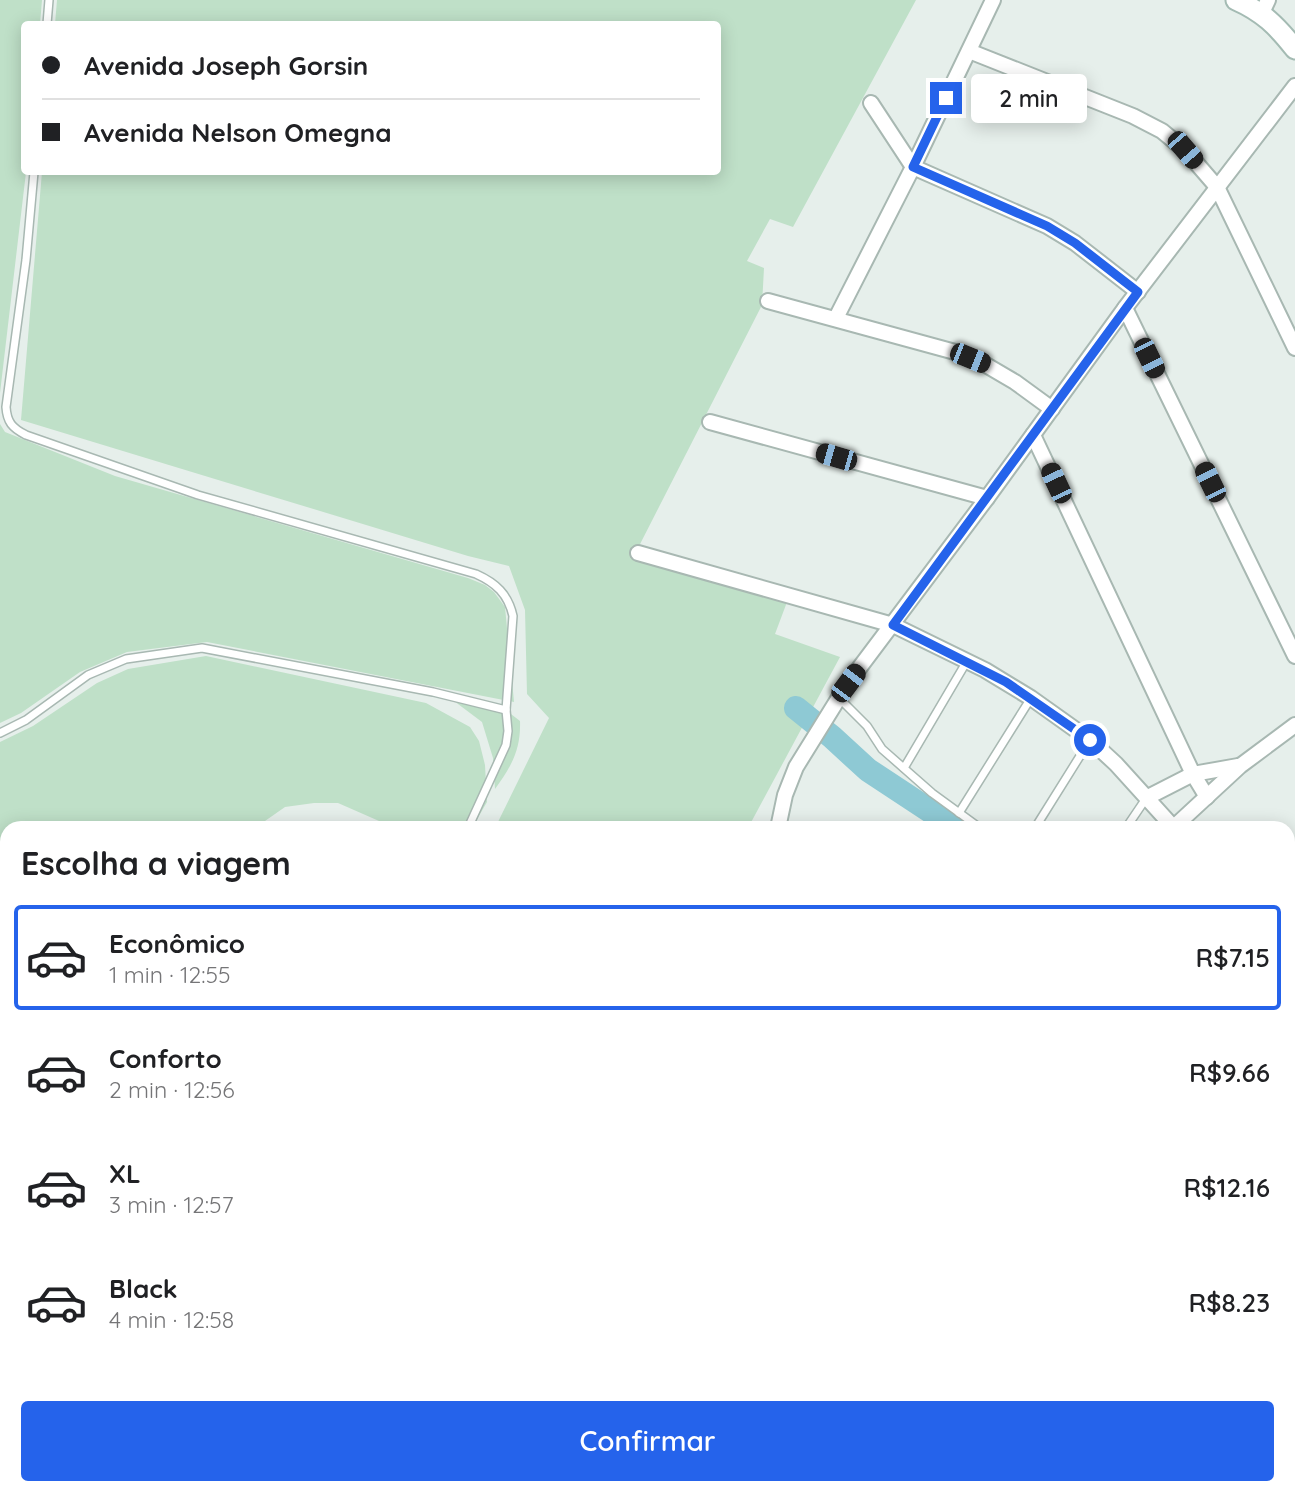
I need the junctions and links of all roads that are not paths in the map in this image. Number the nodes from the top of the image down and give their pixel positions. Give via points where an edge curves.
1 (49, 0) edge
2 (993, 0) edge
3 (1236, 0) edge
4 (1265, 7) edge
5 (47, 21) edge
6 (1295, 49) edge
7 (969, 51) junction
8 (1295, 86) edge
9 (871, 103) dead end
10 (913, 167) junction
11 (34, 175) edge
12 (1217, 187) junction
13 (1138, 292) junction
14 (768, 301) dead end
15 (1125, 308) junction
16 (835, 318) junction
17 (1295, 348) edge
18 (1052, 409) junction
19 (710, 422) dead end
20 (1033, 435) junction
21 (987, 498) junction
22 (639, 553) dead end
23 (893, 625) junction
24 (1295, 656) edge
25 (967, 662) junction
26 (838, 697) junction
27 (1031, 698) junction
28 (506, 710) junction
29 (1295, 725) edge
30 (0, 733) edge
31 (1090, 740) junction
32 (1240, 766) junction
33 (904, 768) junction
34 (1193, 774) junction
35 (1148, 797) junction
36 (1208, 797) junction
37 (958, 813) junction
38 (471, 821) edge
39 (780, 821) edge
40 (970, 821) edge
41 (1039, 821) edge
42 (1131, 821) edge
43 (1169, 821) edge
44 (1181, 821) edge

1 - 5 lane
2 - 7 street
3 - 4 main road
4 - 6 main road
7 - 10 street
7 - 12 street via 1162,131
8 - 12 street
9 - 10 street
10 - 13 street via 1047,226
10 - 16 street
11 - 28 lane via 6,407 13,428 198,495 491,580 509,601 513,616
12 - 13 street
12 - 17 street
13 - 15 street
14 - 16 street
15 - 18 street
15 - 24 street
16 - 18 street via 955,352 1015,382
18 - 20 street
19 - 21 street
20 - 21 street
20 - 34 street
21 - 23 street
22 - 23 street
23 - 25 street
23 - 26 street
25 - 27 street
25 - 33 lane
26 - 33 lane
26 - 39 street via 796,767
27 - 31 street
27 - 37 lane
28 - 30 lane via 202,648 126,659 88,675
28 - 38 lane via 506,745
29 - 32 street
31 - 35 street
31 - 41 lane
32 - 34 street
32 - 36 street
33 - 37 lane
34 - 35 street
34 - 36 street
35 - 42 lane
35 - 43 street
36 - 44 street
37 - 40 lane

